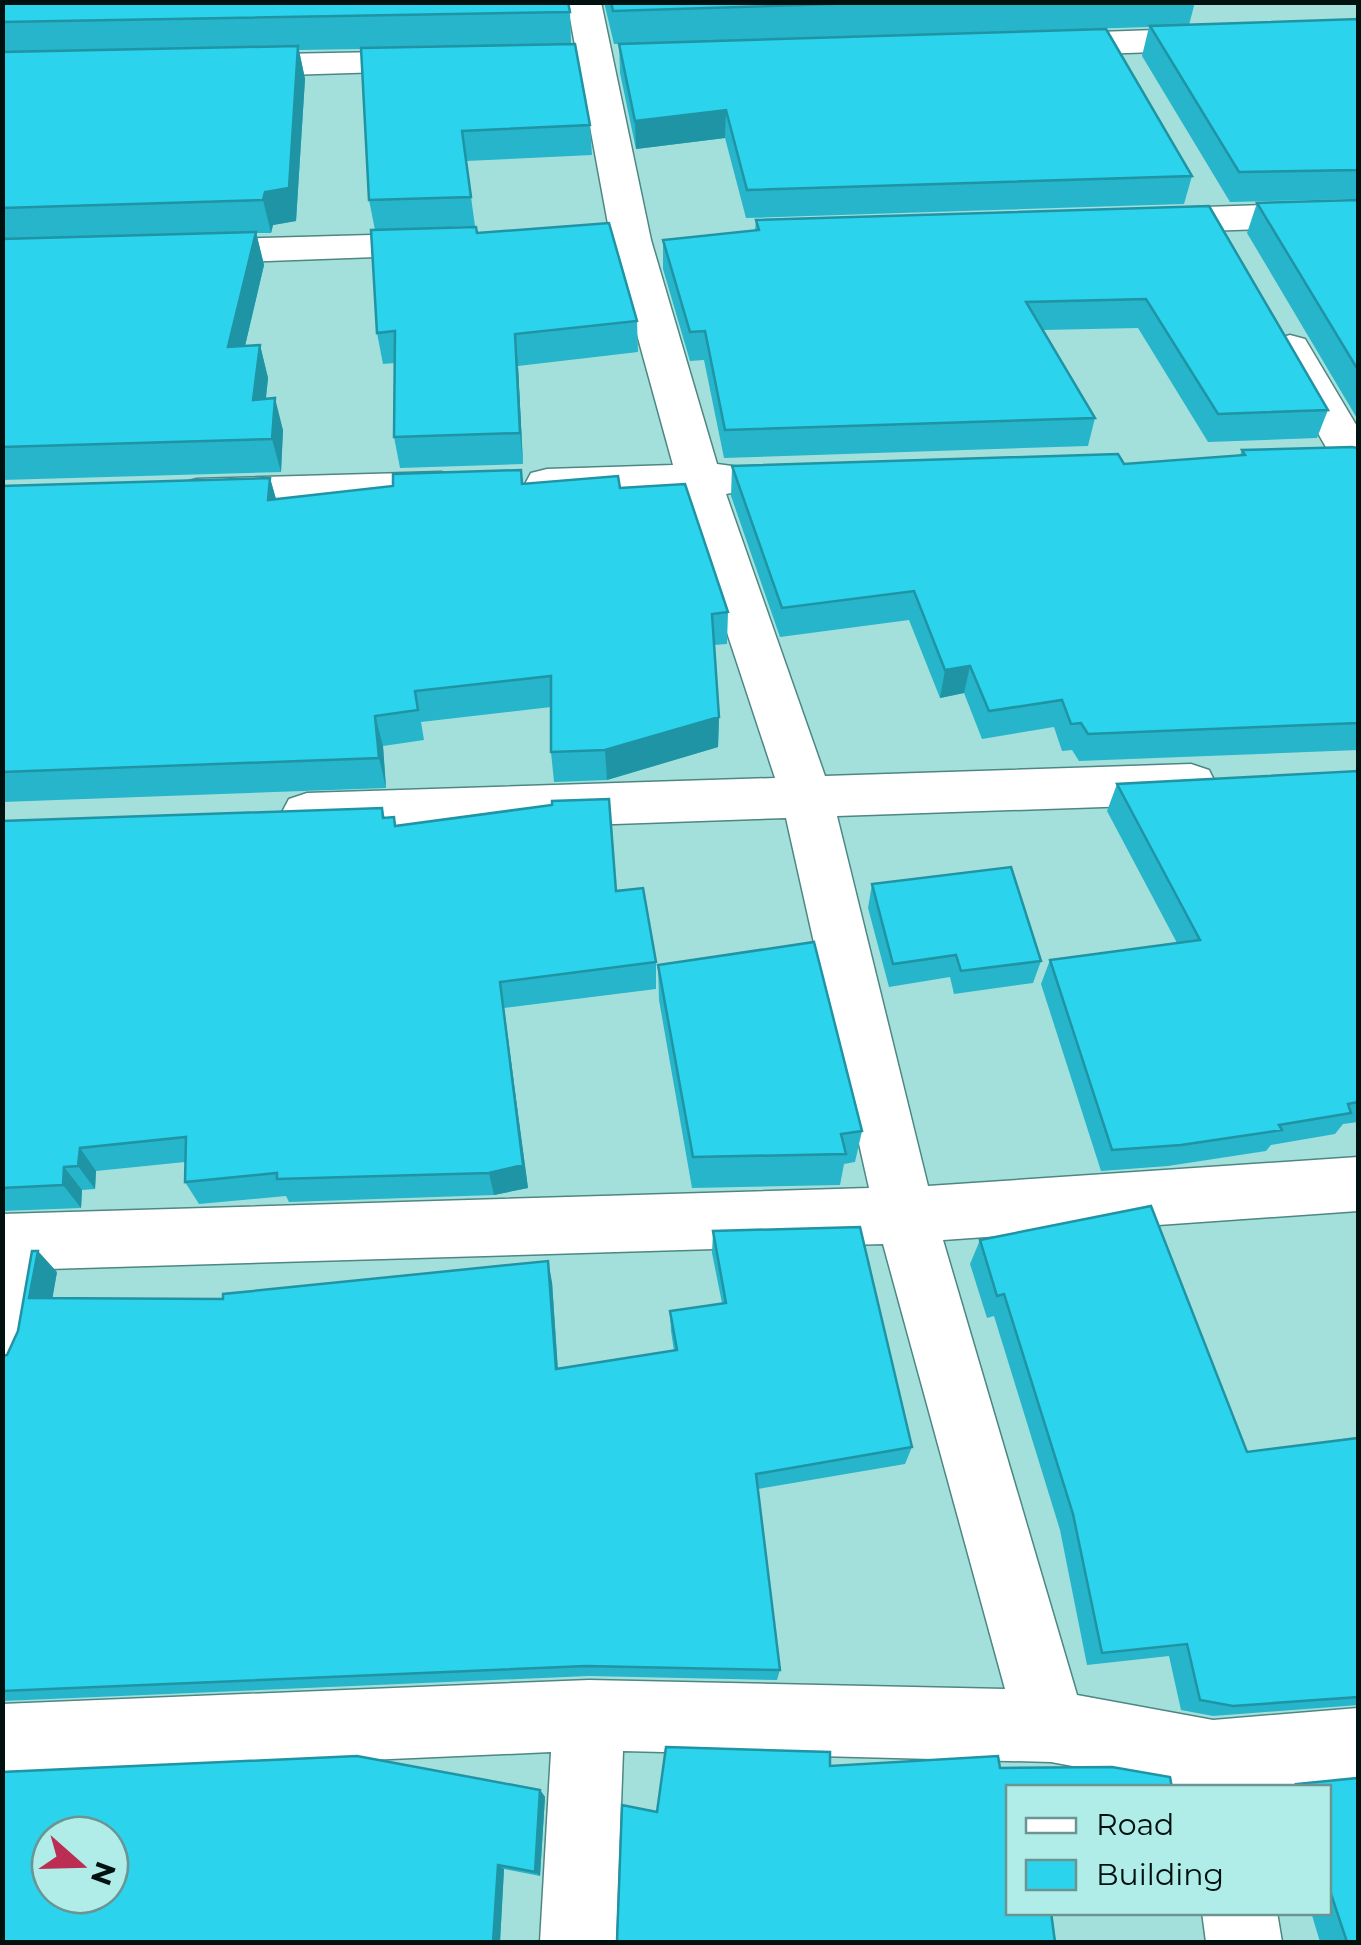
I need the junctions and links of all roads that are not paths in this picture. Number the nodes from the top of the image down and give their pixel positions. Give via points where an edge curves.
1 (584, 2) edge
2 (1358, 34) edge
3 (1013, 46) edge
4 (476, 61) edge
5 (200, 66) edge
6 (1358, 214) edge
7 (1117, 222) edge
8 (474, 244) edge
9 (140, 254) edge
10 (1274, 320) edge
11 (1346, 458) edge
12 (778, 477) edge
13 (698, 480) junction
14 (162, 495) edge
15 (1240, 780) edge
16 (806, 795) junction
17 (257, 816) edge
18 (1358, 1184) edge
19 (905, 1215) junction
20 (13, 1242) edge
21 (2, 1350) edge
22 (590, 1715) junction
23 (1051, 1726) junction
24 (2, 1740) edge
25 (1358, 1744) edge
26 (1216, 1772) edge
27 (1240, 1915) edge
28 (578, 1942) edge
29 (1244, 1942) edge

1 - 13 street via 631,240
2 - 3 street via 1122,58
4 - 5 street
6 - 7 street
8 - 9 street
10 - 11 street
12 - 13 street
13 - 14 street
13 - 16 street
15 - 16 street
16 - 17 street
16 - 19 street
18 - 19 street
19 - 20 street
19 - 23 street
20 - 21 street
22 - 23 street
22 - 24 street
22 - 28 street
23 - 26 street
25 - 26 street
27 - 29 street

